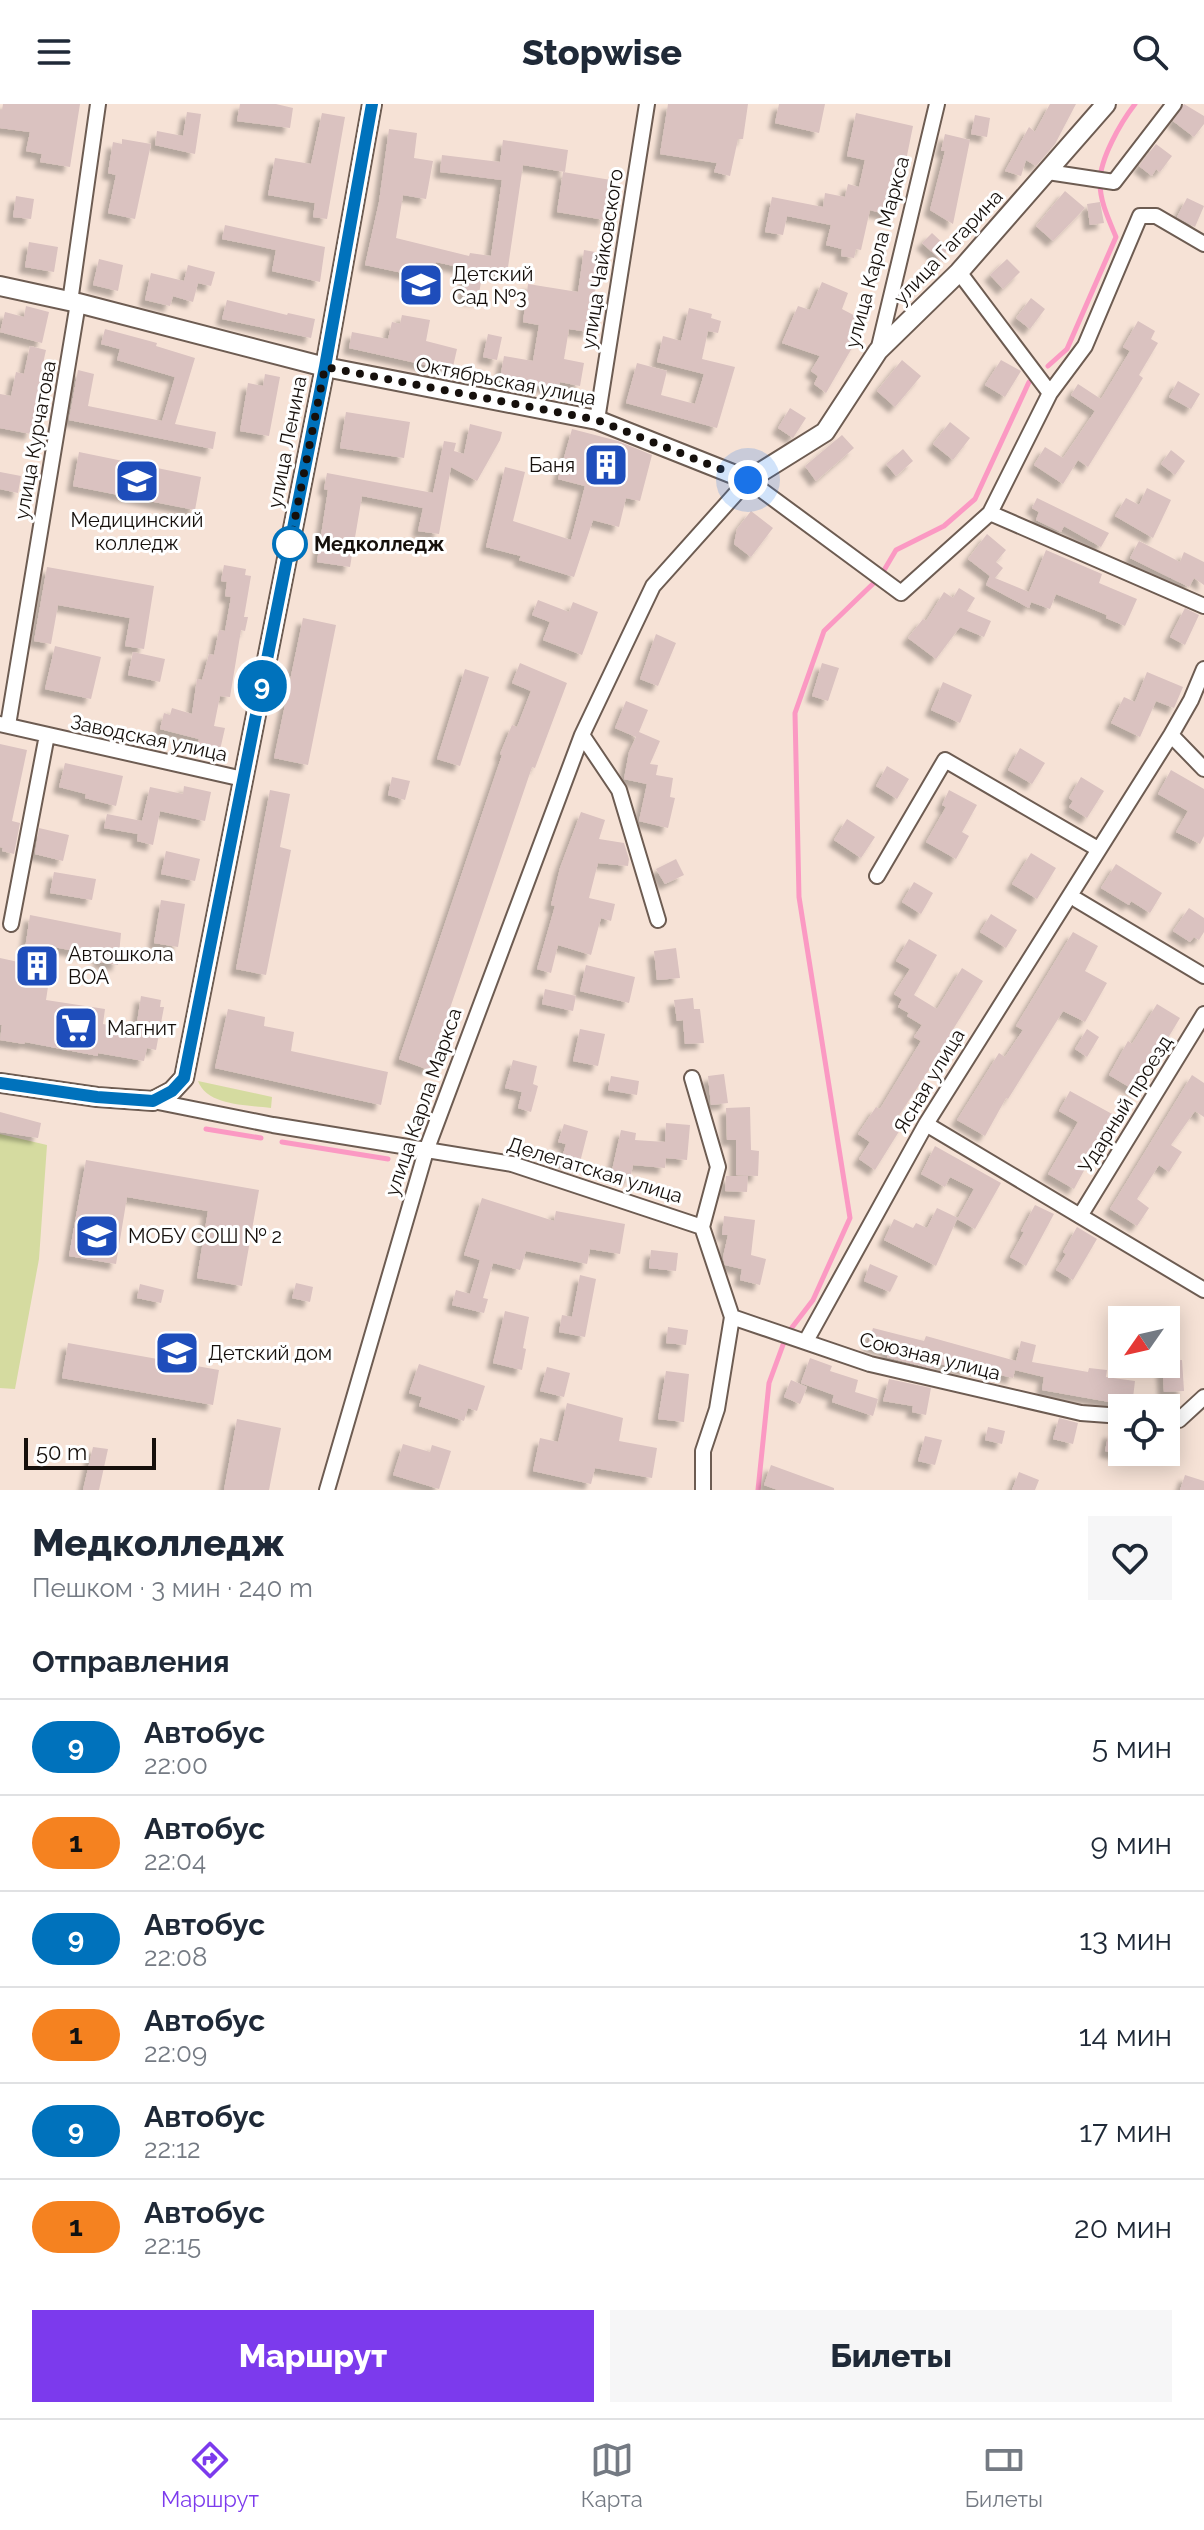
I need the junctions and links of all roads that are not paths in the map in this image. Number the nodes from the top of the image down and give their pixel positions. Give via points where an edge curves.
1 (98, 104) edge
2 (372, 104) edge
3 (647, 104) edge
4 (1106, 104) edge
5 (1174, 104) edge
6 (934, 105) edge
7 (1048, 172) junction
8 (1204, 244) edge
9 (959, 272) junction
10 (0, 286) edge
11 (74, 302) junction
12 (878, 351) junction
13 (325, 367) junction
14 (1050, 393) junction
15 (597, 420) junction
16 (748, 480) junction
17 (990, 513) junction
18 (1204, 606) edge
19 (1204, 669) edge
20 (4, 724) edge
21 (47, 735) junction
22 (582, 735) junction
23 (1171, 735) junction
24 (1204, 769) edge
25 (243, 779) junction
26 (1098, 849) junction
27 (877, 876) dead end
28 (1077, 900) dead end
29 (658, 920) dead end
30 (11, 924) dead end
31 (1204, 976) edge
32 (1204, 1014) edge
33 (692, 1078) dead end
34 (0, 1083) edge
35 (153, 1101) junction
36 (926, 1124) junction
37 (426, 1151) junction
38 (1080, 1216) junction
39 (702, 1227) junction
40 (1204, 1290) edge
41 (732, 1317) junction
42 (806, 1341) junction
43 (1204, 1397) edge
44 (1108, 1415) edge
45 (1180, 1419) edge
46 (327, 1490) edge
47 (703, 1490) edge

1 - 11 street, улица Курчатова
2 - 13 street, улица Ленина
3 - 15 street, улица Чайковского
4 - 7 street, улица Гагарина
5 - 7 street via 1114,182
6 - 12 street, улица Карла Маркса
7 - 9 street, улица Гагарина
8 - 14 street via 1156,216 1140,216 1085,346
9 - 12 street, улица Гагарина
9 - 14 street
10 - 11 street, Октябрьская улица
11 - 13 street, Октябрьская улица
11 - 20 street, улица Курчатова
12 - 16 street, улица Карла Маркса via 825,432
13 - 15 street, Октябрьская улица
13 - 25 street, улица Ленина
14 - 17 street
15 - 16 street, Октябрьская улица
16 - 17 street, Октябрьская улица via 901,593
16 - 22 street, улица Карла Маркса via 653,586
17 - 18 street
19 - 23 street, Ясная улица
20 - 21 street, Заводская улица
21 - 25 street, Заводская улица
21 - 30 street, Заводская улица
22 - 29 street via 619,790
22 - 37 street, улица Карла Маркса
23 - 24 street
23 - 26 street, Ясная улица
25 - 35 street, улица Ленина via 184,1078
26 - 27 street via 945,760
26 - 36 street, Ясная улица
28 - 31 street
32 - 38 street, Ударный проезд
33 - 39 street via 718,1167
34 - 35 street, Делегатская улица
35 - 37 street, Делегатская улица
36 - 38 street
36 - 42 street, Ясная улица
37 - 39 street, Делегатская улица via 512,1164
37 - 46 street, улица Карла Маркса
38 - 40 street
39 - 41 street
41 - 42 street, Союзная улица
41 - 47 street via 717,1409 703,1451
42 - 44 street, Союзная улица via 870,1364
43 - 45 street

